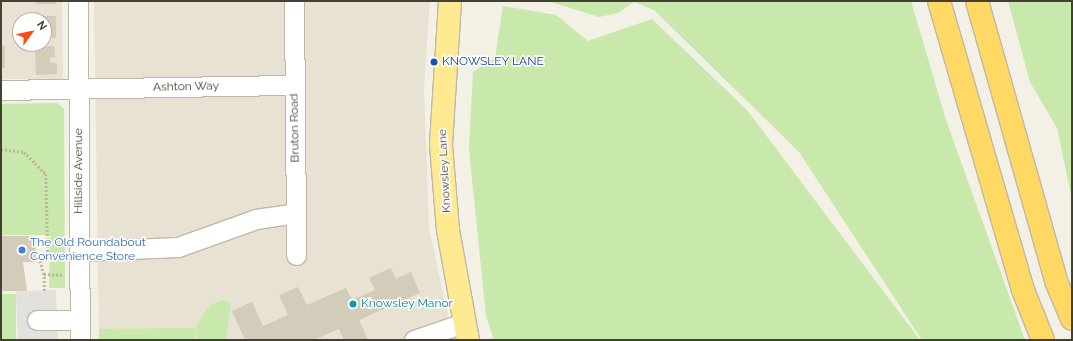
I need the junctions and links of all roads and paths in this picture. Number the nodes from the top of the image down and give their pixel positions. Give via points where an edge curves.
1 (78, 1) edge
2 (294, 1) edge
3 (450, 1) edge
4 (940, 1) edge
5 (977, 1) edge
6 (294, 85) junction
7 (78, 89) junction
8 (1, 90) edge
9 (1, 149) edge
10 (296, 213) junction
11 (80, 254) junction
12 (296, 255) dead end
13 (48, 258) junction
14 (44, 274) junction
15 (80, 275) junction
16 (44, 291) dead end
17 (1072, 319) edge
18 (37, 320) dead end
19 (79, 320) junction
20 (466, 332) edge
21 (80, 340) edge
22 (414, 340) edge
23 (1043, 340) edge

1 - 7 street, Hillside Avenue
2 - 6 street, Bruton Road
3 - 20 main road, Knowsley Lane via 441,145 448,230
4 - 23 highway via 1023,290
5 - 17 highway via 1056,281
6 - 7 street, Ashton Way
6 - 10 street, Bruton Road
7 - 8 street, Ashton Way
7 - 11 street, Hillside Avenue
9 - 13 path via 24,152 46,174
10 - 11 street via 256,219 178,246
10 - 12 street, Bruton Road
11 - 13 path
11 - 15 street, Hillside Avenue
13 - 14 path via 40,261
14 - 15 path
14 - 16 path
15 - 19 street, Hillside Avenue
18 - 19 street
19 - 21 street, Hillside Avenue
20 - 22 street

